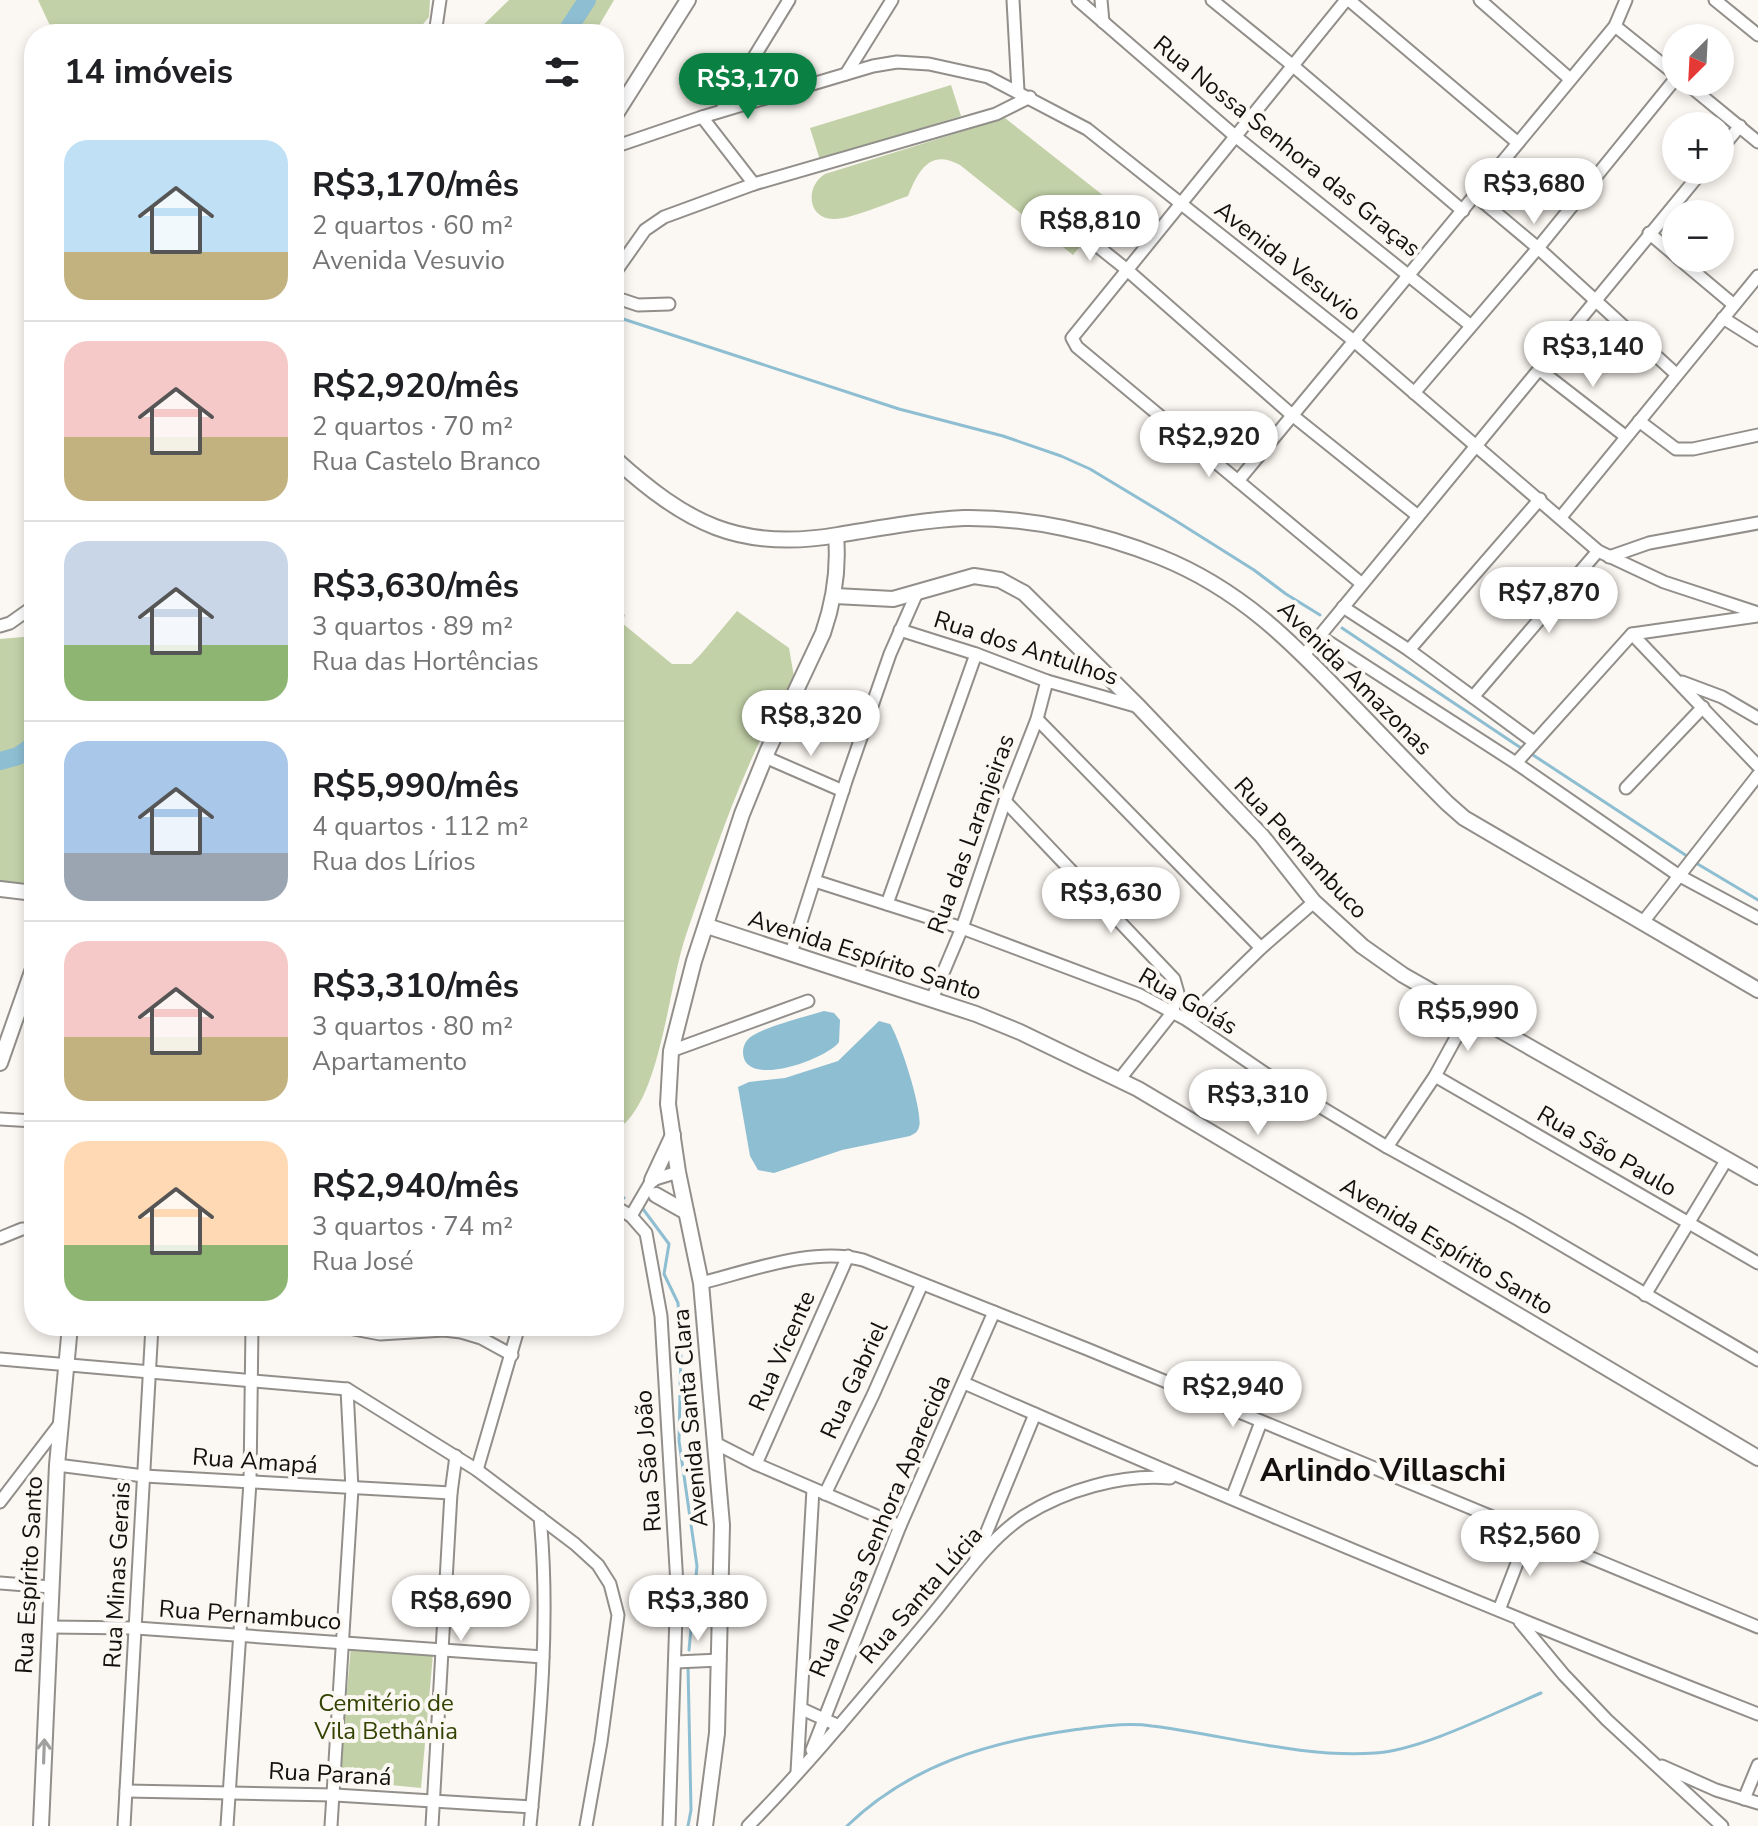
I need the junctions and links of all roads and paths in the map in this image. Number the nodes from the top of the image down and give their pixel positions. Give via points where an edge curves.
1 (440, 0) edge
2 (688, 0) edge
3 (789, 0) edge
4 (892, 0) edge
5 (1013, 0) edge
6 (1078, 0) edge
7 (1101, 0) edge
8 (1212, 0) edge
9 (1348, 0) edge
10 (1480, 0) edge
11 (1626, 0) edge
12 (1715, 0) edge
13 (1103, 22) junction
14 (436, 24) edge
15 (1615, 26) junction
16 (1758, 35) edge
17 (1292, 65) junction
18 (1662, 65) edge
19 (846, 74) junction
20 (1570, 79) junction
21 (1018, 91) junction
22 (1662, 93) edge
23 (1702, 96) edge
24 (1030, 97) junction
25 (624, 101) edge
26 (721, 111) junction
27 (702, 117) junction
28 (1740, 126) junction
29 (1734, 133) edge
30 (1235, 136) junction
31 (1758, 142) edge
32 (1518, 143) junction
33 (624, 144) edge
34 (754, 184) junction
35 (1691, 184) edge
36 (1476, 196) junction
37 (1180, 202) junction
38 (1463, 211) junction
39 (1076, 229) dead end
40 (1649, 233) junction
41 (1662, 244) edge
42 (1538, 248) junction
43 (624, 260) edge
44 (1126, 269) junction
45 (1695, 272) edge
46 (1410, 276) junction
47 (1758, 276) edge
48 (624, 300) edge
49 (1596, 300) junction
50 (669, 304) dead end
51 (1734, 305) junction
52 (1723, 318) junction
53 (1470, 325) junction
54 (1758, 340) edge
55 (1354, 341) junction
56 (1540, 370) junction
57 (1676, 374) junction
58 (1414, 393) junction
59 (1292, 415) junction
60 (1639, 421) junction
61 (1758, 435) edge
62 (1625, 436) junction
63 (1476, 446) junction
64 (624, 466) edge
65 (1238, 481) junction
66 (1540, 499) junction
67 (1418, 516) junction
68 (1561, 517) junction
69 (1758, 523) edge
70 (836, 536) junction
71 (1603, 554) junction
72 (1362, 584) junction
73 (916, 595) junction
74 (835, 596) junction
75 (1343, 607) junction
76 (24, 613) edge
77 (1757, 615) edge
78 (0, 626) edge
79 (1758, 629) edge
80 (900, 630) junction
81 (1632, 634) junction
82 (1321, 637) junction
83 (1409, 650) junction
84 (976, 654) junction
85 (1304, 655) junction
86 (1677, 680) junction
87 (1047, 681) junction
88 (1473, 697) junction
89 (1139, 707) junction
90 (1703, 707) junction
91 (1758, 718) edge
92 (1037, 719) junction
93 (1534, 742) junction
94 (765, 757) junction
95 (1516, 763) junction
96 (1758, 766) edge
97 (1758, 775) edge
98 (1626, 788) dead end
99 (843, 791) junction
100 (1005, 801) junction
101 (1681, 872) junction
102 (815, 881) junction
103 (24, 885) edge
104 (4, 890) edge
105 (24, 892) edge
106 (1314, 902) junction
107 (887, 904) junction
108 (1758, 918) edge
109 (1643, 922) junction
110 (707, 926) junction
111 (962, 928) junction
112 (1261, 948) junction
113 (791, 953) junction
114 (1758, 990) edge
115 (24, 995) edge
116 (932, 999) junction
117 (808, 1001) dead end
118 (1470, 1012) junction
119 (1172, 1013) junction
120 (1187, 1020) junction
121 (671, 1051) junction
122 (0, 1063) edge
123 (1435, 1076) junction
124 (1119, 1080) junction
125 (0, 1119) edge
126 (24, 1120) edge
127 (673, 1134) junction
128 (1387, 1147) junction
129 (1727, 1159) junction
130 (678, 1172) junction
131 (1758, 1177) edge
132 (682, 1190) junction
133 (650, 1191) junction
134 (624, 1212) edge
135 (686, 1212) junction
136 (631, 1216) junction
137 (1689, 1223) junction
138 (24, 1229) edge
139 (0, 1238) edge
140 (848, 1256) junction
141 (1758, 1263) edge
142 (701, 1283) junction
143 (922, 1284) junction
144 (1645, 1295) junction
145 (994, 1312) junction
146 (70, 1336) edge
147 (151, 1336) edge
148 (252, 1336) edge
149 (477, 1336) edge
150 (517, 1336) edge
151 (512, 1355) junction
152 (0, 1359) edge
153 (1758, 1360) edge
154 (68, 1367) junction
155 (149, 1373) junction
156 (253, 1381) junction
157 (964, 1383) junction
158 (347, 1389) junction
159 (1035, 1414) junction
160 (62, 1421) junction
161 (1261, 1422) junction
162 (717, 1444) junction
163 (456, 1456) junction
164 (1758, 1458) edge
165 (756, 1464) junction
166 (57, 1465) junction
167 (477, 1470) junction
168 (144, 1476) junction
169 (1178, 1478) junction
170 (250, 1482) junction
171 (352, 1489) junction
172 (813, 1489) junction
173 (451, 1493) junction
174 (825, 1494) junction
175 (1232, 1498) junction
176 (0, 1502) edge
177 (540, 1517) junction
178 (900, 1526) junction
179 (1529, 1532) junction
180 (971, 1570) junction
181 (0, 1583) edge
182 (51, 1587) junction
183 (1499, 1610) junction
184 (1518, 1619) junction
185 (49, 1627) junction
186 (1758, 1627) edge
187 (136, 1628) junction
188 (241, 1635) junction
189 (342, 1644) junction
190 (443, 1651) junction
191 (543, 1657) junction
192 (720, 1660) junction
193 (676, 1662) junction
194 (802, 1709) junction
195 (1758, 1714) edge
196 (825, 1717) junction
197 (839, 1726) junction
198 (808, 1758) junction
199 (1649, 1761) junction
200 (1758, 1765) edge
201 (797, 1772) junction
202 (1716, 1790) junction
203 (126, 1791) junction
204 (229, 1792) junction
205 (335, 1795) junction
206 (1744, 1799) junction
207 (434, 1803) junction
208 (1758, 1803) edge
209 (532, 1807) junction
210 (1704, 1809) junction
211 (41, 1826) edge
212 (124, 1826) edge
213 (227, 1826) edge
214 (331, 1826) edge
215 (432, 1826) edge
216 (530, 1826) edge
217 (586, 1826) edge
218 (669, 1826) edge
219 (705, 1826) edge
220 (748, 1826) edge
221 (1722, 1826) edge

1 - 14 street
2 - 25 street
3 - 26 street
4 - 19 street
5 - 21 street
6 - 13 street, Rua Nossa Senhora das Graças
7 - 13 street
8 - 17 street
9 - 17 street
9 - 32 street
10 - 20 street
11 - 15 street
12 - 16 street
13 - 30 street, Rua Nossa Senhora das Graças
15 - 18 street
15 - 20 street
17 - 30 street
17 - 38 street
19 - 21 street, Avenida Vesuvio via 897,62 929,64 988,77
19 - 26 street, Avenida Vesuvio
20 - 32 street
21 - 24 street, Avenida Vesuvio
22 - 42 street
23 - 28 street
24 - 34 street via 996,114
24 - 37 street, Avenida Vesuvio via 1087,129
26 - 27 street, Avenida Vesuvio
27 - 33 street, Avenida Vesuvio
27 - 34 street
28 - 29 street
28 - 31 street
30 - 37 street
30 - 46 street, Rua Nossa Senhora das Graças
32 - 36 street
34 - 43 street via 664,217 645,230
35 - 40 street
36 - 38 street
36 - 42 street
37 - 44 street
37 - 55 street, Avenida Vesuvio
38 - 46 street
39 - 44 street
40 - 41 street
40 - 49 street
42 - 49 street
42 - 53 street
44 - 59 street
44 - 65 street via 1074,334 1073,343
45 - 51 street
46 - 53 street, Rua Nossa Senhora das Graças
46 - 55 street
47 - 51 street
48 - 50 street
49 - 56 street
49 - 57 street
51 - 52 street
52 - 54 street
52 - 57 street
53 - 58 street
55 - 58 street, Avenida Vesuvio
55 - 59 street
56 - 62 street
56 - 63 street
57 - 60 street
58 - 63 street, Avenida Vesuvio
59 - 65 street
59 - 67 street
60 - 61 street via 1676,449
60 - 62 street
62 - 68 street
63 - 66 street, Avenida Vesuvio
63 - 67 street
64 - 70 street, Avenida Amazonas via 675,508 719,529 764,540
65 - 72 street
66 - 68 street, Avenida Vesuvio
66 - 83 street
67 - 72 street
68 - 71 street, Avenida Vesuvio
69 - 71 street
70 - 74 street, Avenida Santa Clara
70 - 85 street, Avenida Amazonas via 966,518 1090,535 1162,557 1226,590
71 - 77 street, Avenida Vesuvio
71 - 88 street
72 - 75 street
73 - 74 street, Rua Pernambuco via 878,600
73 - 80 street
73 - 89 street, Rua Pernambuco via 974,576 1012,586
74 - 94 street, Avenida Santa Clara
75 - 82 street
75 - 83 street
76 - 78 street
77 - 79 street
77 - 81 street
80 - 84 street, Rua dos Antulhos
80 - 99 street
81 - 86 street
81 - 93 street
82 - 85 street
82 - 95 street
83 - 88 street
84 - 87 street, Rua dos Antulhos
84 - 107 street
85 - 109 street, Avenida Amazonas via 1464,818
86 - 90 street
86 - 91 street
87 - 89 street, Rua dos Antulhos
87 - 92 street, Rua das Laranjeiras
88 - 93 street
89 - 106 street, Rua Pernambuco via 1262,836
90 - 96 street
90 - 98 street
92 - 100 street, Rua das Laranjeiras
92 - 112 street
93 - 95 street
94 - 99 street
94 - 110 street, Avenida Santa Clara
95 - 101 street
97 - 101 street
99 - 102 street
100 - 111 street, Rua das Laranjeiras
100 - 119 street via 1174,979 1178,993
101 - 108 street
101 - 109 street
102 - 107 street, Rua Goiás
102 - 113 street
103 - 104 street
104 - 105 street
106 - 112 street
106 - 118 street, Rua Pernambuco via 1382,961
107 - 111 street, Rua Goiás
109 - 114 street, Avenida Amazonas
110 - 113 street, Avenida Espírito Santo
110 - 121 street, Avenida Santa Clara
111 - 116 street, Rua das Laranjeiras
111 - 119 street, Rua Goiás via 1140,995
112 - 120 street
113 - 116 street, Avenida Espírito Santo
115 - 122 street
116 - 124 street, Avenida Espírito Santo via 1020,1032
117 - 121 street
118 - 123 street
118 - 129 street, Rua Pernambuco
119 - 120 street, Rua Goiás
119 - 124 street
120 - 128 street, Rua Goiás
121 - 127 street, Avenida Santa Clara via 668,1104
123 - 128 street
123 - 137 street, Rua São Paulo
124 - 164 street, Avenida Espírito Santo
125 - 126 street
127 - 130 street, Avenida Santa Clara
127 - 133 street
128 - 144 street, Rua Goiás
129 - 131 street, Rua Pernambuco
129 - 137 street
130 - 132 street, Avenida Santa Clara
130 - 133 street
132 - 133 street
132 - 135 street, Avenida Santa Clara
133 - 135 street
133 - 136 street
134 - 136 street
135 - 142 street, Avenida Santa Clara
136 - 193 street, Rua São João via 646,1233 661,1316 676,1540
137 - 141 street, Rua São Paulo
137 - 144 street
138 - 139 street
140 - 142 street via 805,1258
140 - 143 street
140 - 165 street, Rua Vicente
142 - 162 street, Avenida Santa Clara
143 - 145 street
143 - 174 street, Rua Gabriel
144 - 153 street, Rua Goiás
145 - 157 street, Rua Nossa Senhora Aparecida
145 - 161 street
146 - 154 street, Rua Espírito Santo
147 - 155 street, Rua Minas Gerais
148 - 156 street
149 - 151 street
150 - 151 street
151 - 167 street
152 - 154 street
154 - 155 street
154 - 160 street, Rua Espírito Santo
155 - 156 street
155 - 168 street, Rua Minas Gerais
156 - 158 street
156 - 170 street
157 - 159 street
157 - 178 street, Rua Nossa Senhora Aparecida
158 - 163 street
158 - 171 street
159 - 169 street
159 - 180 street
160 - 166 street, Rua Espírito Santo
160 - 176 street
161 - 175 street
161 - 179 street
162 - 165 street
162 - 192 street, Avenida Santa Clara
163 - 167 street
163 - 173 street
165 - 172 street
166 - 168 street, Rua Amapá
166 - 182 street, Rua Espírito Santo
167 - 177 street
168 - 170 street, Rua Amapá
168 - 187 street, Rua Minas Gerais
169 - 175 street
169 - 180 street, Rua Santa Lúcia via 1117,1481 1042,1506 1005,1531
170 - 171 street, Rua Amapá
170 - 188 street
171 - 173 street, Rua Amapá
171 - 189 street
172 - 174 street
172 - 194 street
173 - 190 street
174 - 178 street
175 - 183 street
177 - 191 street
177 - 217 street via 598,1565 616,1599 618,1632
178 - 196 street, Rua Nossa Senhora Aparecida
179 - 183 street
179 - 186 street
180 - 197 street, Rua Santa Lúcia
181 - 182 street
182 - 185 street, Rua Espírito Santo
183 - 184 street
184 - 195 street
184 - 199 street via 1564,1675
185 - 187 street, Rua Pernambuco
211 -> 185 street, Rua Espírito Santo
187 - 188 street, Rua Pernambuco
187 - 203 street, Rua Minas Gerais
188 - 189 street, Rua Pernambuco
188 - 204 street
189 - 190 street, Rua Pernambuco
189 - 205 street
190 - 191 street, Rua Pernambuco
190 - 207 street
191 - 209 street
192 - 193 street
192 - 219 street, Avenida Santa Clara
193 - 218 street, Rua São João
194 - 196 street
194 - 201 street
196 - 197 street
196 - 198 street, Rua Nossa Senhora Aparecida
197 - 198 street, Rua Santa Lúcia
198 - 201 street, Rua Santa Lúcia
199 - 202 street
199 - 210 street
200 - 206 street
201 - 220 street, Rua Santa Lúcia
202 - 206 street
202 - 210 street
203 - 204 street, Rua Paraná
203 - 212 street, Rua Minas Gerais
204 - 205 street, Rua Paraná
204 - 213 street
205 - 207 street, Rua Paraná
205 - 214 street
206 - 208 street
207 - 209 street, Rua Paraná
207 - 215 street
209 - 216 street
210 - 221 street

